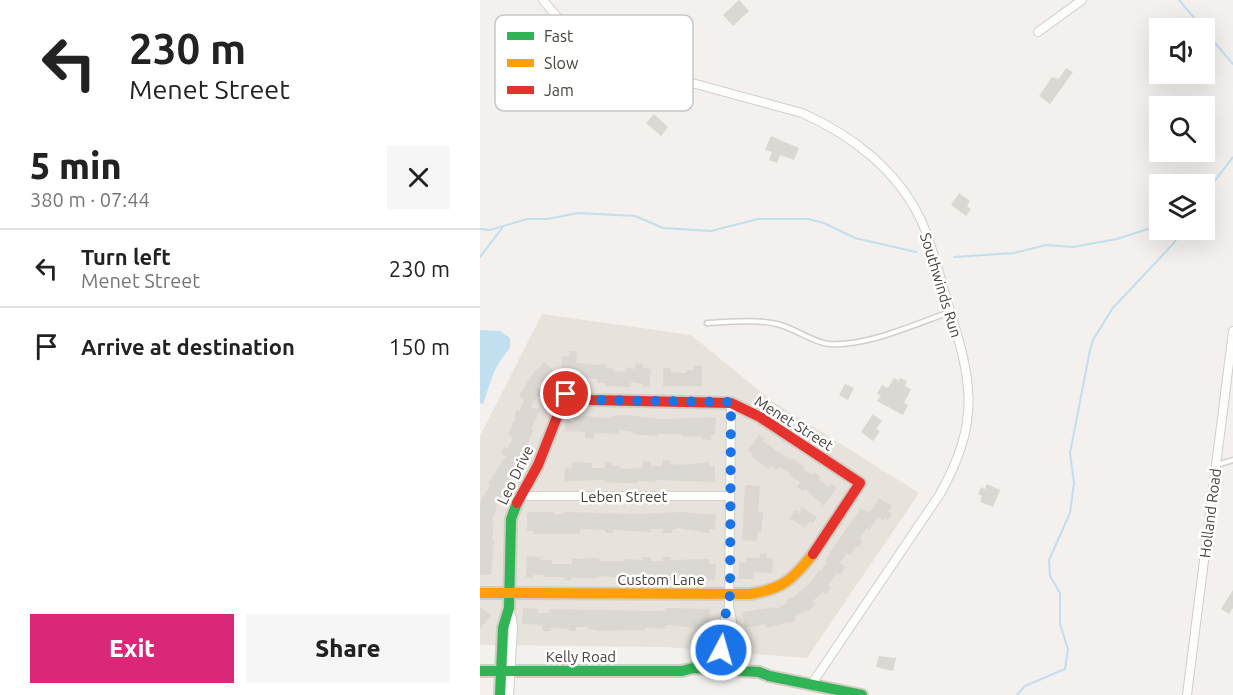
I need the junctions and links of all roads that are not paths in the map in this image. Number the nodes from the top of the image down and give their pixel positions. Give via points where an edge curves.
1 (543, 0) edge
2 (1082, 0) edge
3 (556, 15) edge
4 (1038, 32) dead end
5 (693, 83) edge
6 (951, 312) junction
7 (707, 323) dead end
8 (1233, 331) edge
9 (1232, 342) edge
10 (566, 394) joint
11 (731, 402) junction
12 (1233, 460) edge
13 (1216, 465) junction
14 (860, 483) joint
15 (520, 496) junction
16 (729, 496) junction
17 (480, 593) edge
18 (509, 593) junction
19 (730, 593) junction
20 (729, 607) junction
21 (707, 669) junction
22 (480, 671) edge
23 (506, 671) junction
24 (682, 671) junction
25 (749, 671) junction
26 (769, 676) junction
27 (812, 685) junction
28 (500, 695) edge
29 (509, 695) edge
30 (862, 695) edge
31 (1187, 695) edge

1 - 3 street, Southwinds Run
2 - 4 street
5 - 6 street, Southwinds Run via 802,113 866,151 886,170 921,220
6 - 7 lane via 887,334 841,344 826,344 776,324
6 - 27 street, Southwinds Run via 968,386 963,445 940,494
8 - 9 street, Holland Road
9 - 13 street, Holland Road
10 - 11 street, Menet Street via 591,400
10 - 15 street, Leo Drive via 538,465
11 - 14 street, Menet Street
11 - 16 street
12 - 13 lane
13 - 31 street, Holland Road
14 - 19 street, Custom Lane via 803,567 787,584 770,591
15 - 16 street, Leben Street
15 - 18 street, Leo Drive via 511,519
16 - 19 street
17 - 18 street, Custom Lane
18 - 19 street, Custom Lane
18 - 23 street, Leo Drive via 504,620
19 - 20 street
20 - 21 street via 724,617 721,650
20 - 25 street via 734,652
21 - 24 street, Kelly Road
21 - 25 street, Kelly Road
22 - 23 street, Kelly Road
23 - 24 street, Kelly Road
23 - 28 street, Leo Drive
23 - 29 street, Leo Drive
24 - 26 street, Kelly Road
25 - 26 street, Kelly Road
26 - 27 street, Kelly Road
27 - 30 street, Kelly Road

